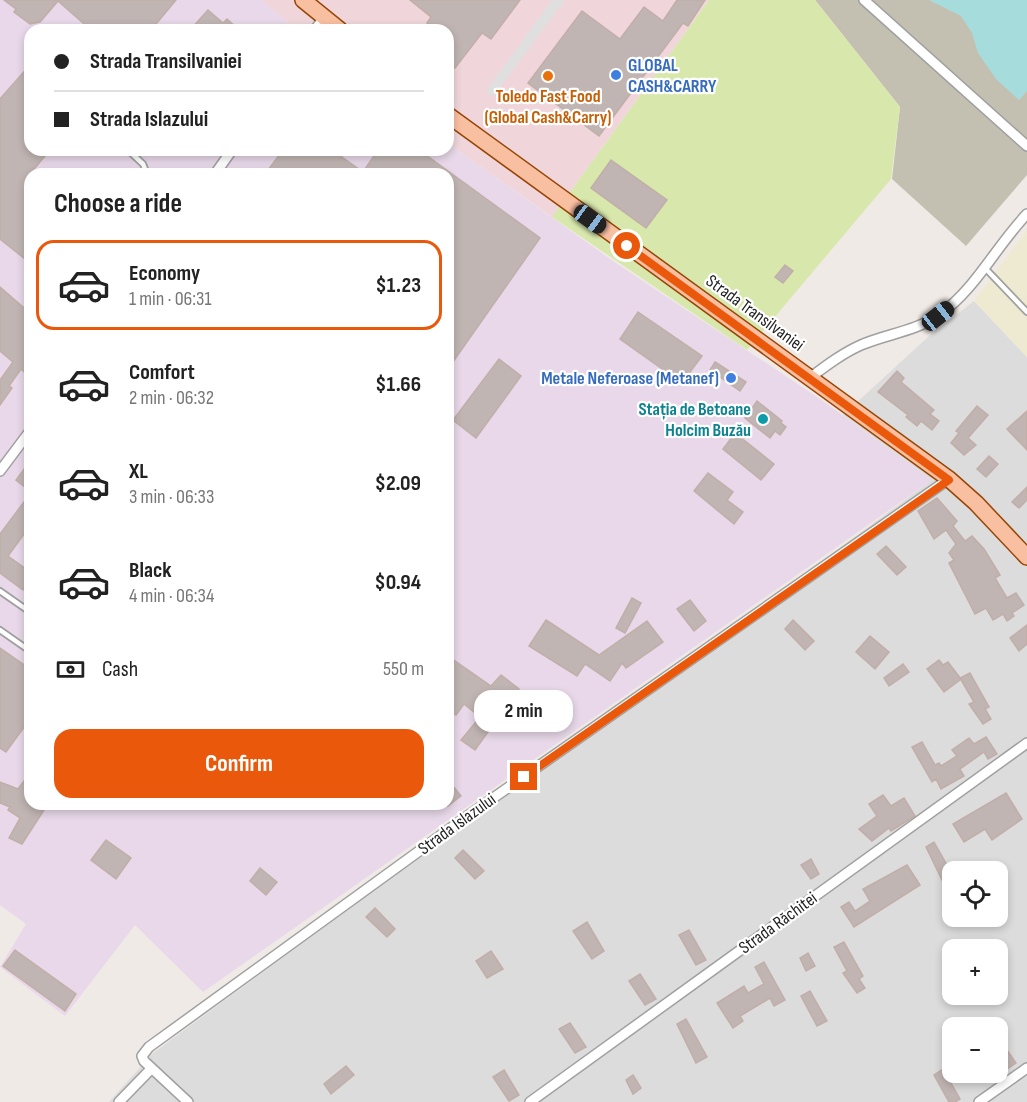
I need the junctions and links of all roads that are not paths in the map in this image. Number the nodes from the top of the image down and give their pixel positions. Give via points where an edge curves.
1 (303, 0) edge
2 (864, 0) edge
3 (319, 24) edge
4 (454, 119) edge
5 (1027, 146) edge
6 (134, 156) edge
7 (145, 168) edge
8 (1027, 214) edge
9 (985, 268) junction
10 (1027, 312) edge
11 (811, 377) junction
12 (24, 439) edge
13 (0, 471) edge
14 (949, 480) junction
15 (1027, 557) edge
16 (0, 591) edge
17 (24, 608) edge
18 (0, 630) edge
19 (24, 647) edge
20 (1027, 743) edge
21 (1027, 1068) edge
22 (151, 1069) junction
23 (119, 1102) edge
24 (188, 1102) edge
25 (530, 1102) edge
26 (979, 1102) edge

1 - 3 main road
2 - 5 street
4 - 11 main road, Strada Transilvaniei
6 - 7 lane
8 - 9 street
9 - 10 lane
9 - 11 street via 957,302 938,316 861,345
11 - 14 main road, Strada Transilvaniei
12 - 13 street
14 - 15 main road, Strada Transilvaniei
14 - 22 street, Strada Islazului via 465,817 149,1047 142,1058
16 - 17 lane
18 - 19 lane
20 - 25 street, Strada Răchitei
21 - 26 street
22 - 23 street
22 - 24 street

